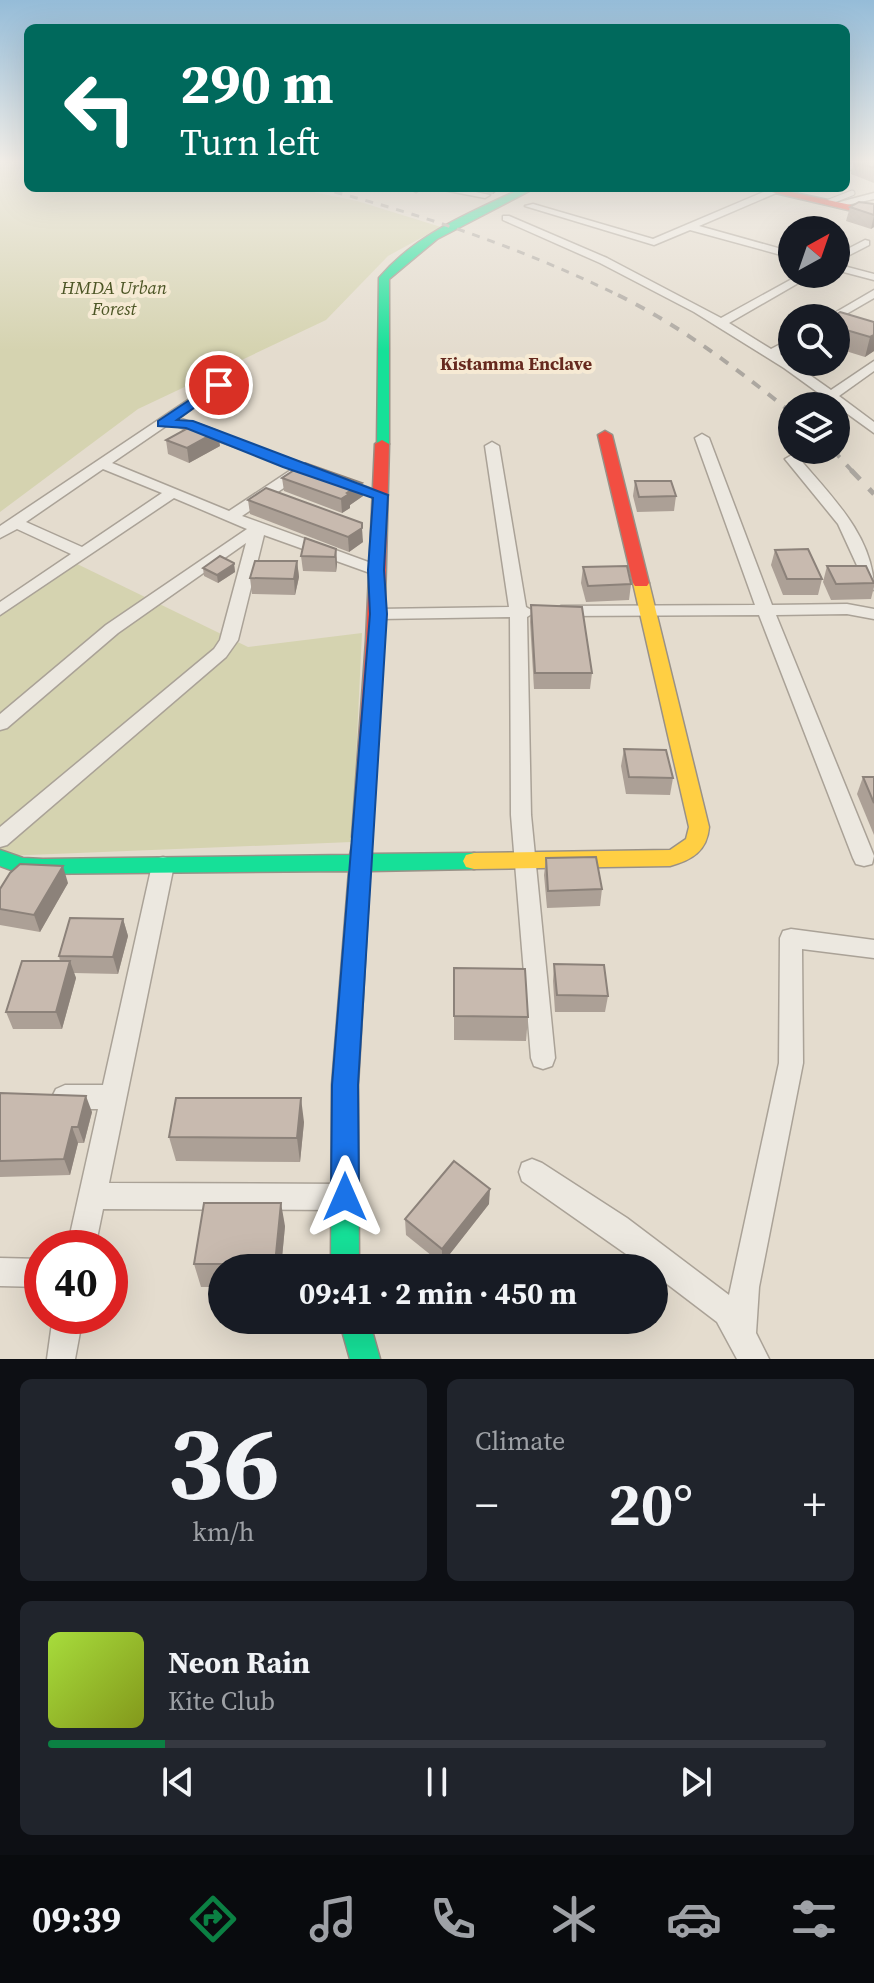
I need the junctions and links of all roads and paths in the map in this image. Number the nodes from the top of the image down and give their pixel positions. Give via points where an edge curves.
1 (459, 223) edge
2 (519, 223) edge
3 (603, 223) edge
4 (697, 223) edge
5 (690, 227) junction
6 (865, 243) dead end
7 (778, 251) edge
8 (850, 251) edge
9 (850, 271) edge
10 (874, 277) edge
11 (784, 288) edge
12 (874, 293) edge
13 (850, 307) edge
14 (720, 323) junction
15 (778, 350) edge
16 (773, 353) junction
17 (874, 365) edge
18 (219, 385) dead end
19 (828, 392) edge
20 (836, 392) edge
21 (850, 410) edge
22 (162, 423) junction
23 (874, 429) edge
24 (605, 435) dead end
25 (702, 438) dead end
26 (492, 446) dead end
27 (101, 463) junction
28 (796, 464) edge
29 (302, 469) junction
30 (172, 493) junction
31 (381, 495) junction
32 (230, 517) junction
33 (17, 523) junction
34 (258, 528) junction
35 (0, 533) edge
36 (81, 553) junction
37 (376, 570) junction
38 (874, 585) edge
39 (0, 610) edge
40 (646, 611) junction
41 (766, 611) junction
42 (518, 612) junction
43 (378, 614) junction
44 (874, 614) edge
45 (0, 724) edge
46 (0, 839) edge
47 (0, 858) edge
48 (864, 858) dead end
49 (527, 859) junction
50 (361, 862) junction
51 (163, 865) junction
52 (22, 866) junction
53 (0, 887) edge
54 (874, 949) edge
55 (543, 1058) dead end
56 (43, 1097) edge
57 (114, 1097) junction
58 (532, 1172) dead end
59 (92, 1196) junction
60 (345, 1197) junction
61 (85, 1230) edge
62 (345, 1254) edge
63 (0, 1272) edge
64 (24, 1273) edge
65 (741, 1332) junction
66 (65, 1334) edge
67 (358, 1334) edge
68 (61, 1356) dead end
69 (365, 1359) edge
70 (754, 1359) edge

1 - 31 street via 406,256 384,278
2 - 14 street via 611,261
3 - 5 street via 654,242
4 - 5 street
5 - 7 street
6 - 8 street
9 - 10 street
11 - 14 street
12 - 13 street
14 - 16 street
15 - 16 street
16 - 19 street
17 - 20 street
18 - 22 street
21 - 23 street
22 - 27 street
22 - 29 street via 188,424
24 - 40 street
25 - 41 street
26 - 42 street
27 - 30 street
27 - 33 street
28 - 38 street via 845,523
29 - 31 street
29 - 32 street via 272,496
30 - 32 street
30 - 36 street
31 - 37 street via 373,533
32 - 34 street
33 - 35 street
33 - 36 street
34 - 37 street
34 - 45 street via 112,629
34 - 46 street via 229,640 220,653
36 - 39 street
37 - 43 street
40 - 41 street
40 - 42 street
40 - 49 street via 699,827 695,847 670,858
41 - 44 street via 847,609
41 - 48 street
42 - 43 street
42 - 49 street via 521,815
43 - 50 street
47 - 52 street
49 - 50 street
49 - 55 street
50 - 51 street
50 - 60 street via 345,1085
51 - 52 street
51 - 57 street
52 - 53 street
54 - 65 street via 791,938 791,1063 744,1287
56 - 57 street
57 - 59 street
58 - 65 street via 617,1228 727,1312
59 - 60 street
59 - 61 street
60 - 62 street
63 - 64 street
65 - 70 street
66 - 68 street
67 - 69 street

